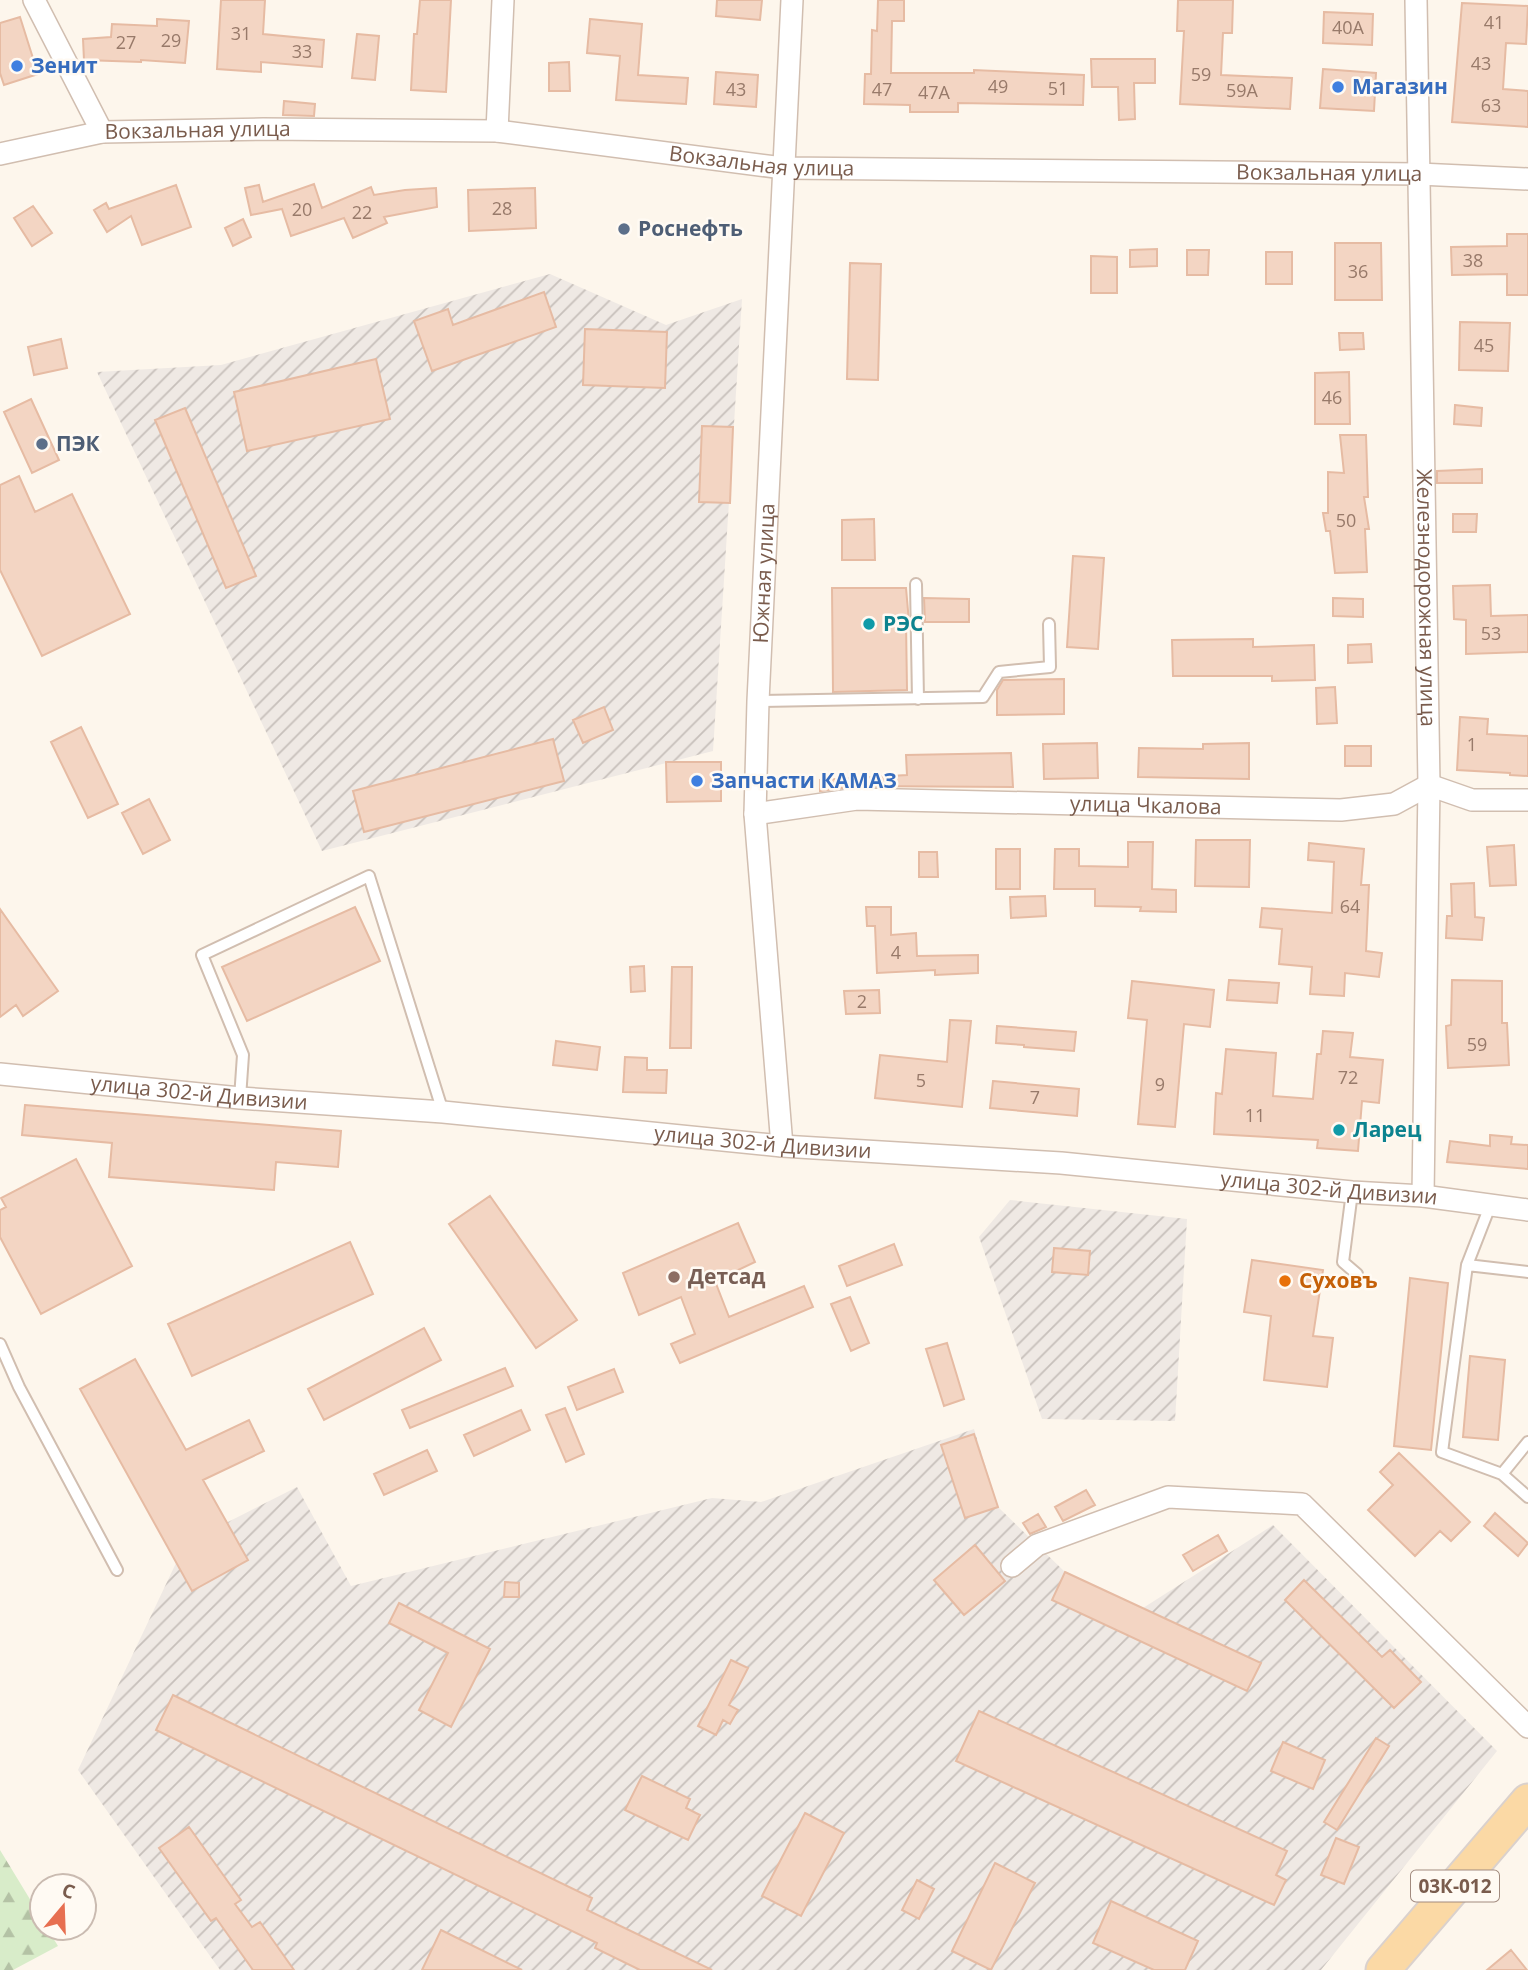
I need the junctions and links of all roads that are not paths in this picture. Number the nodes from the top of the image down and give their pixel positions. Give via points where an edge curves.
1 (34, 0) edge
2 (503, 0) edge
3 (792, 0) edge
4 (1416, 0) edge
5 (497, 131) junction
6 (102, 132) junction
7 (0, 153) edge
8 (783, 168) junction
9 (1419, 174) junction
10 (1528, 179) edge
11 (916, 584) dead end
12 (1049, 624) dead end
13 (918, 699) junction
14 (758, 701) junction
15 (1429, 785) junction
16 (1528, 800) edge
17 (755, 814) junction
18 (0, 1074) edge
19 (240, 1098) junction
20 (443, 1112) junction
21 (782, 1146) junction
22 (1352, 1192) junction
23 (1423, 1196) junction
24 (1490, 1206) junction
25 (1528, 1210) edge
26 (1467, 1265) junction
27 (1528, 1272) edge
28 (1357, 1274) dead end
29 (0, 1344) edge
30 (1528, 1441) edge
31 (1502, 1474) junction
32 (1528, 1497) edge
33 (1012, 1566) dead end
34 (117, 1570) dead end
35 (1528, 1727) edge
36 (1528, 1801) edge
37 (1383, 1970) edge

1 - 6 street
2 - 5 street
3 - 8 street, Южная улица
4 - 9 street, Железнодорожная улица
5 - 6 street, Вокзальная улица
5 - 8 street, Вокзальная улица
6 - 7 street, Вокзальная улица
8 - 9 street, Вокзальная улица
8 - 14 street, Южная улица
9 - 10 street, Вокзальная улица
9 - 15 street, Железнодорожная улица
11 - 13 lane
12 - 13 lane via 1050,667 999,672 983,697
13 - 14 lane
14 - 17 street, Южная улица
15 - 16 street via 1472,800
15 - 17 street, улица Чкалова via 1394,804 1340,810 857,799
15 - 23 street, Железнодорожная улица
17 - 21 street, Южная улица
18 - 19 street, улица 302-й Дивизии
19 - 20 street, улица 302-й Дивизии
19 - 20 lane via 243,1055 202,955 369,876
20 - 21 street, улица 302-й Дивизии
21 - 22 street, улица 302-й Дивизии via 1061,1163
22 - 23 street, улица 302-й Дивизии
22 - 28 lane via 1343,1262
23 - 24 street, улица 302-й Дивизии
24 - 25 street, улица 302-й Дивизии
24 - 26 lane
26 - 27 lane
26 - 31 lane via 1442,1452
29 - 34 lane
30 - 31 lane
31 - 32 lane
33 - 35 street via 1037,1545 1168,1497 1302,1504
36 - 37 main road, 03К-012

